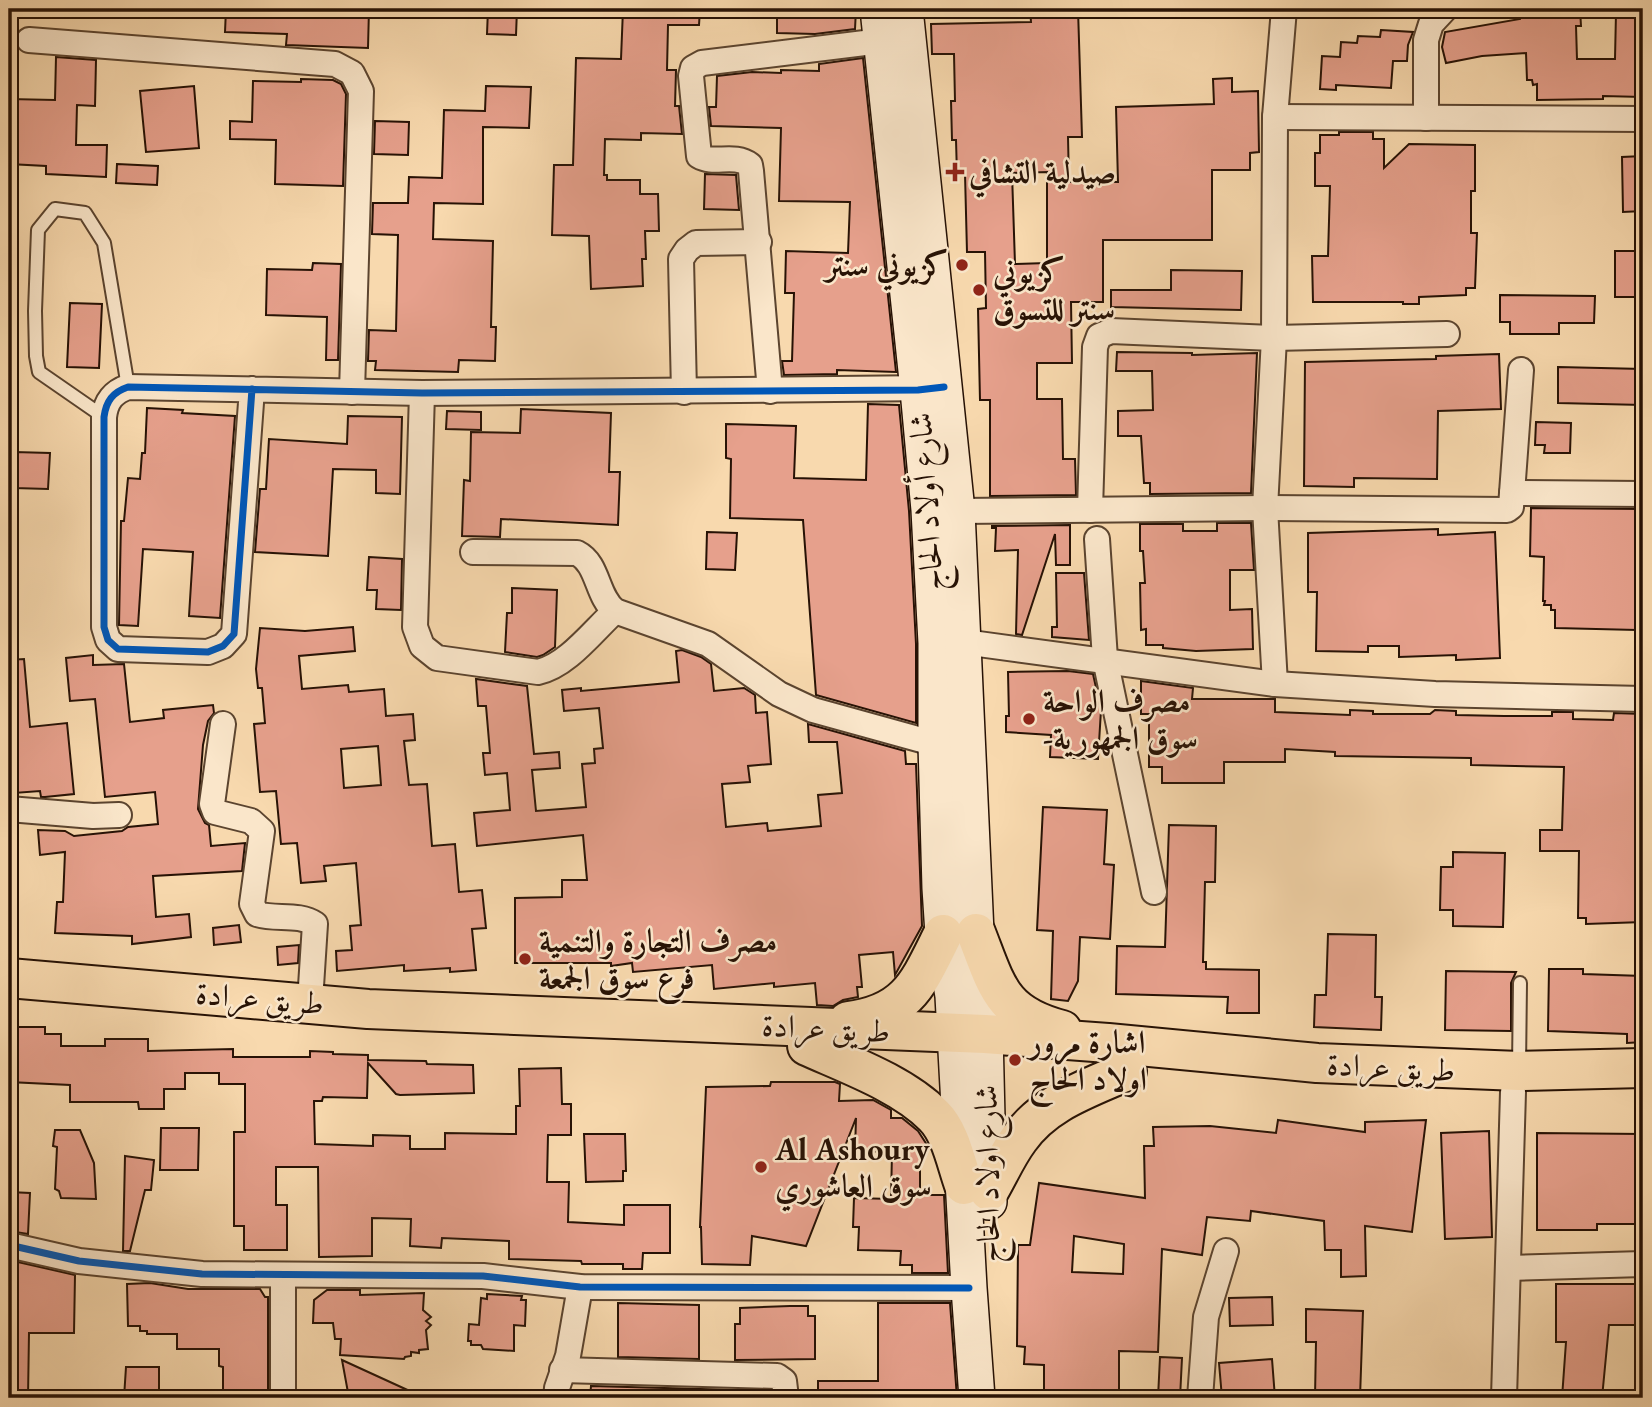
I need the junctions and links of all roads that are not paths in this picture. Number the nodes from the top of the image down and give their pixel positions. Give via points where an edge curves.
1 (905, 9) edge
2 (1284, 9) edge
3 (1445, 9) edge
4 (880, 25) edge
5 (29, 40) dead end
6 (1275, 117) junction
7 (1426, 118) junction
8 (1643, 119) edge
9 (759, 242) junction
10 (1447, 334) dead end
11 (1274, 338) junction
12 (1521, 370) dead end
13 (128, 387) junction
14 (252, 388) junction
15 (931, 389) junction
16 (770, 391) junction
17 (352, 392) junction
18 (684, 392) junction
19 (422, 393) junction
20 (104, 417) junction
21 (1512, 493) junction
22 (1643, 494) edge
23 (1265, 508) junction
24 (1090, 510) junction
25 (957, 511) junction
26 (1097, 539) dead end
27 (473, 552) dead end
28 (615, 611) junction
29 (964, 642) junction
30 (1105, 659) junction
31 (1275, 684) junction
32 (1643, 699) edge
33 (223, 724) dead end
34 (936, 744) junction
35 (9, 809) edge
36 (119, 815) dead end
37 (1154, 892) dead end
38 (959, 933) junction
39 (9, 978) edge
40 (1520, 983) dead end
41 (9, 1000) edge
42 (310, 1002) junction
43 (970, 1029) junction
44 (807, 1036) junction
45 (1118, 1057) junction
46 (1643, 1068) edge
47 (1516, 1082) junction
48 (1643, 1087) edge
49 (976, 1188) junction
50 (9, 1245) edge
51 (1226, 1251) dead end
52 (1643, 1265) edge
53 (1508, 1268) junction
54 (283, 1276) junction
55 (580, 1287) junction
56 (969, 1287) junction
57 (562, 1370) junction
58 (283, 1398) edge
59 (556, 1398) edge
60 (786, 1398) edge
61 (977, 1398) edge
62 (995, 1398) edge
63 (1200, 1398) edge
64 (1504, 1398) edge

1 - 15 main road, شارع أولاد الحاج
2 - 6 street
3 - 7 street via 1431,24 1426,40
4 - 9 street via 694,68 699,156 738,159 750,165
4 - 15 main road, شارع أولاد الحاج
5 - 17 street via 335,64 352,73 361,91
6 - 7 street
6 - 11 street
7 - 8 street
9 - 16 street
9 - 18 street via 696,243 681,259
10 - 11 street
11 - 23 street
11 - 24 street via 1111,331 1099,335
12 - 21 street
13 - 14 street
13 - 20 street via 113,395
13 - 20 lane via 104,243 85,213 54,209 38,230 35,311 39,372
14 - 17 street
14 - 20 street via 236,626 223,646 208,652 125,651 112,645 105,634
15 - 16 street
15 - 25 main road, شارع أولاد الحاج
15 - 34 main road, شارع أولاد الحاج via 929,510
16 - 18 street
17 - 19 street
18 - 19 street
19 - 28 street via 415,627 422,646 437,658 538,672 564,660
21 - 22 street
21 - 23 street via 1507,510
23 - 24 street
23 - 31 street
24 - 25 street
25 - 29 main road, شارع أولاد الحاج
26 - 30 street
27 - 28 street via 578,553 590,564 605,601
28 - 34 street via 708,644 779,695 813,710
29 - 30 street
29 - 38 main road, شارع أولاد الحاج
30 - 31 street
30 - 37 street
31 - 32 street via 1435,695
33 - 42 street via 212,804 215,812 261,827 252,904 257,914 307,919 315,924
34 - 38 main road, شارع أولاد الحاج
35 - 36 street
38 - 43 main road, شارع أولاد الحاج
38 - 44 main road via 902,1002 879,1014
38 - 45 main road via 1011,1006 1028,1018
39 - 42 main road, طريق عرادة
40 - 47 lane
41 - 44 main road, طريق عرادة via 577,1039 759,1047
42 - 44 main road, طريق عرادة
43 - 44 main road, طريق عرادة
43 - 45 main road, طريق عرادة
43 - 49 main road, شارع أولاد الحاج
44 - 49 main road via 935,1117
45 - 47 main road, طريق عرادة via 1317,1063
45 - 49 main road via 1034,1120
46 - 47 main road, طريق عرادة
47 - 48 main road, طريق عرادة
47 - 53 street
49 - 56 main road
49 - 62 main road, شارع اولاد الحاج
50 - 54 street via 79,1261 202,1274
51 - 63 street via 1206,1317
52 - 53 street
53 - 64 street
54 - 55 street via 483,1276
54 - 58 street
55 - 56 street
55 - 57 street
56 - 61 main road
57 - 59 street
57 - 60 street via 777,1376 784,1381

